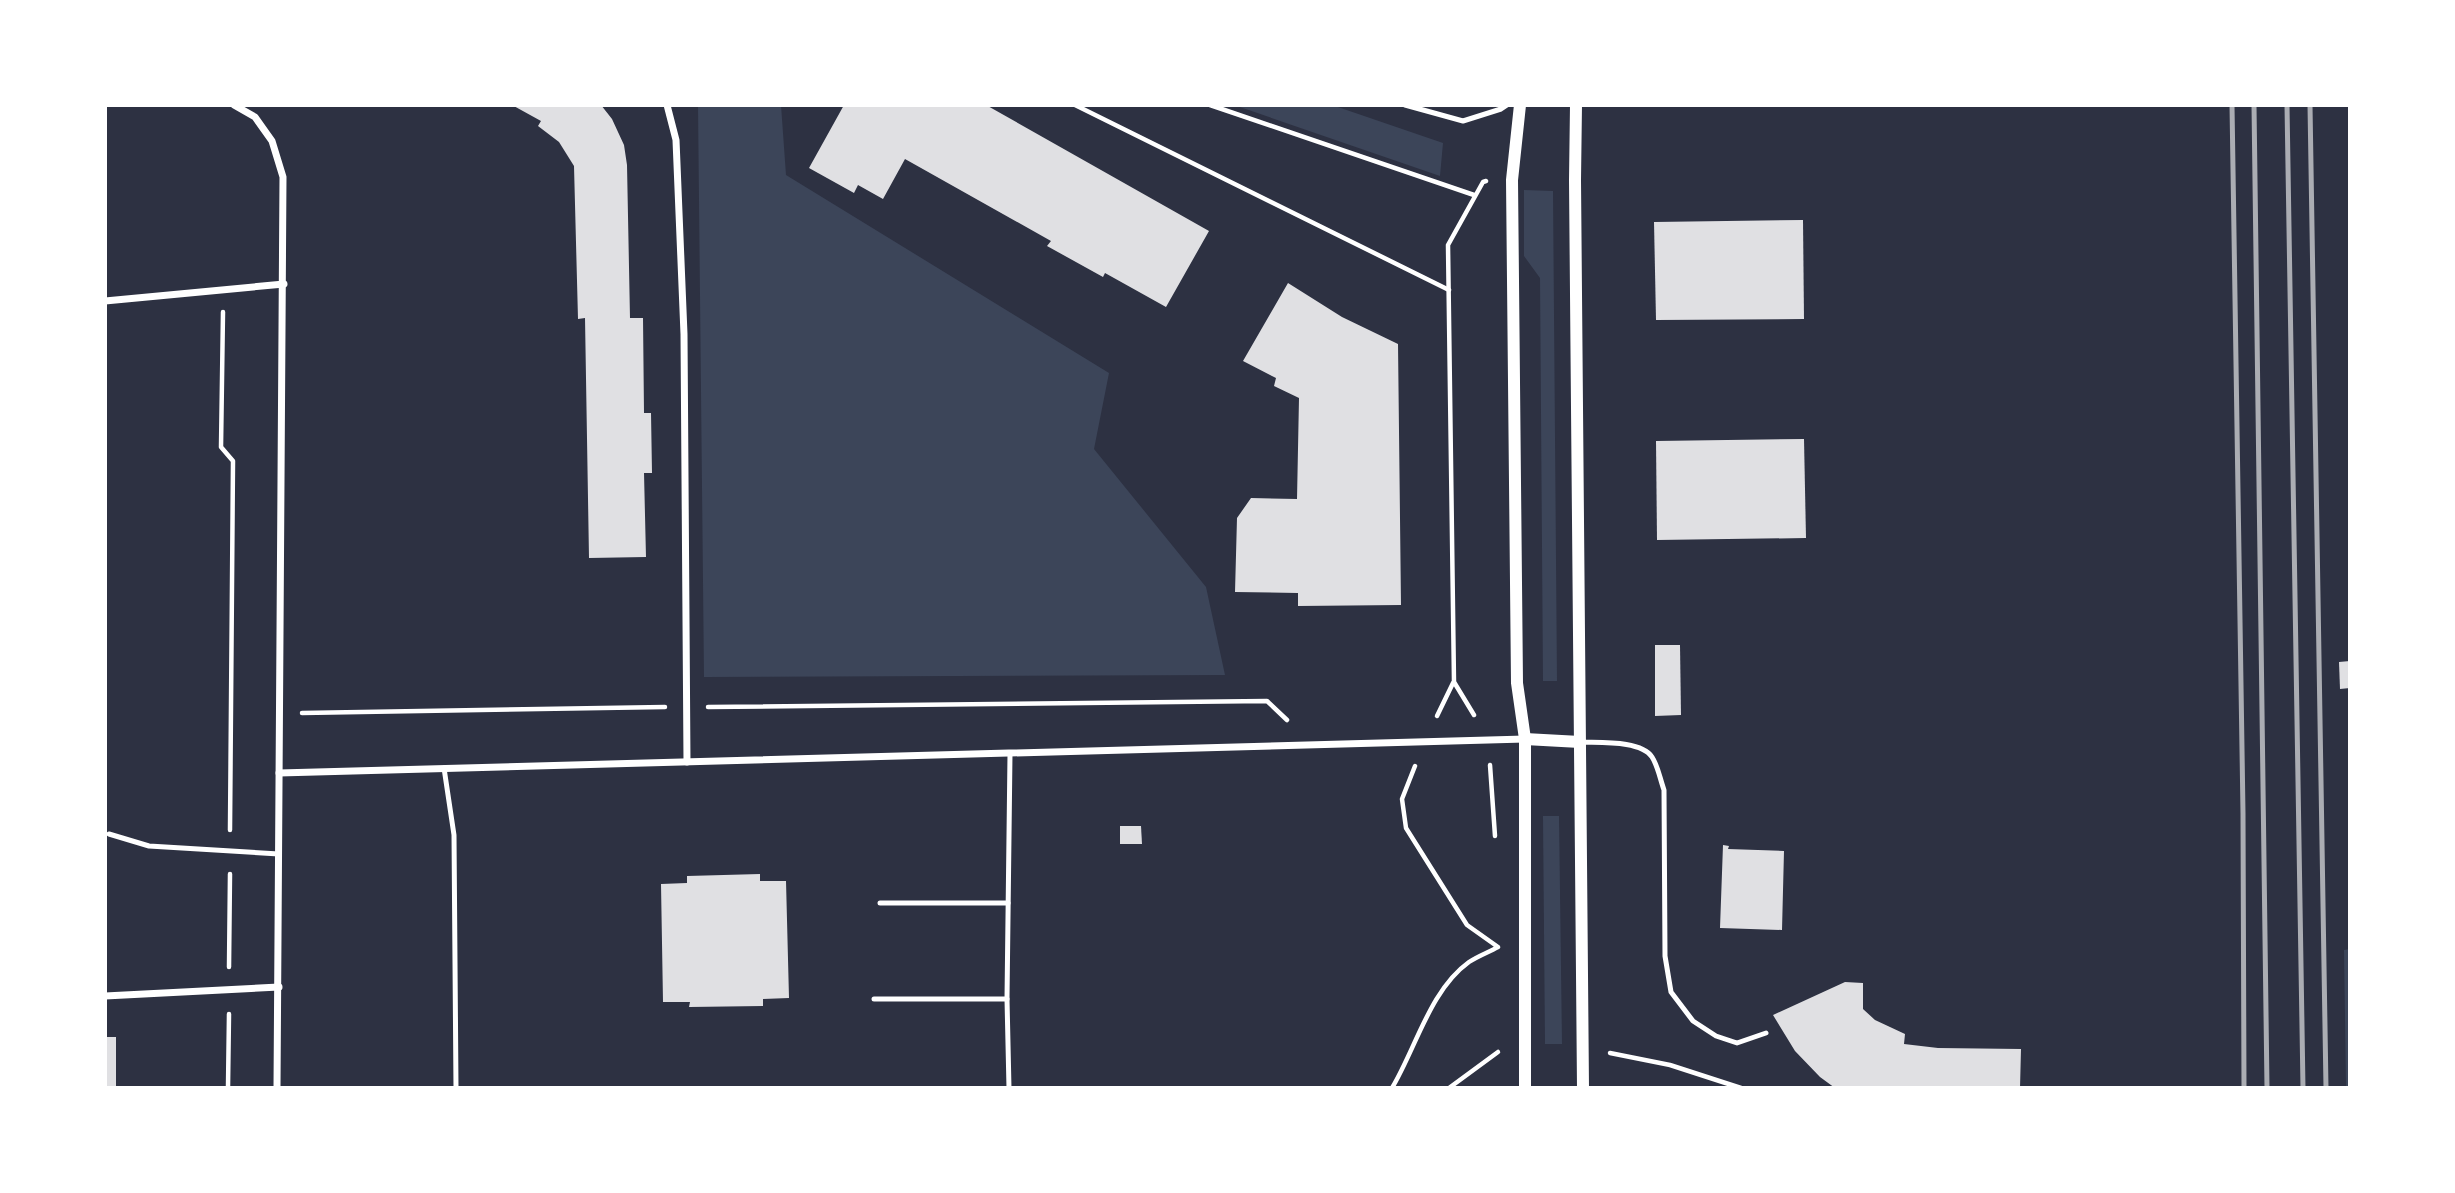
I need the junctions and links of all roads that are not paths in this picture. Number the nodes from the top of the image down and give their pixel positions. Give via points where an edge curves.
1 (234, 105) edge
2 (667, 105) edge
3 (1507, 105) edge
4 (1520, 105) edge
5 (1576, 105) edge
6 (1410, 106) edge
7 (284, 284) junction
8 (105, 302) edge
9 (1525, 740) junction
10 (1580, 742) junction
11 (1010, 754) junction
12 (687, 762) junction
13 (444, 768) junction
14 (279, 773) junction
15 (109, 834) dead end
16 (279, 854) junction
17 (880, 903) dead end
18 (1008, 903) junction
19 (278, 988) junction
20 (105, 996) edge
21 (874, 999) dead end
22 (1007, 999) junction
23 (1766, 1033) dead end
24 (277, 1088) edge
25 (456, 1088) edge
26 (1009, 1088) edge
27 (1525, 1088) edge
28 (1583, 1088) edge

1 - 7 street via 255,117 272,141 283,177
2 - 12 street via 676,140 684,334
3 - 6 lane via 1464,121
4 - 9 street via 1512,180 1517,683
5 - 10 street
7 - 8 street
7 - 14 street
9 - 10 street
9 - 11 street
9 - 27 street
10 - 23 lane via 1632,745 1651,754 1657,769 1664,790 1665,956 1671,992 1693,1021 1717,1036 1737,1043
10 - 28 street
11 - 12 street
11 - 18 lane
12 - 13 street
13 - 14 street
13 - 25 lane via 454,835
14 - 16 street
15 - 16 lane via 149,846
16 - 19 street
17 - 18 lane
18 - 22 lane
19 - 20 street
19 - 24 street
21 - 22 lane
22 - 26 lane

